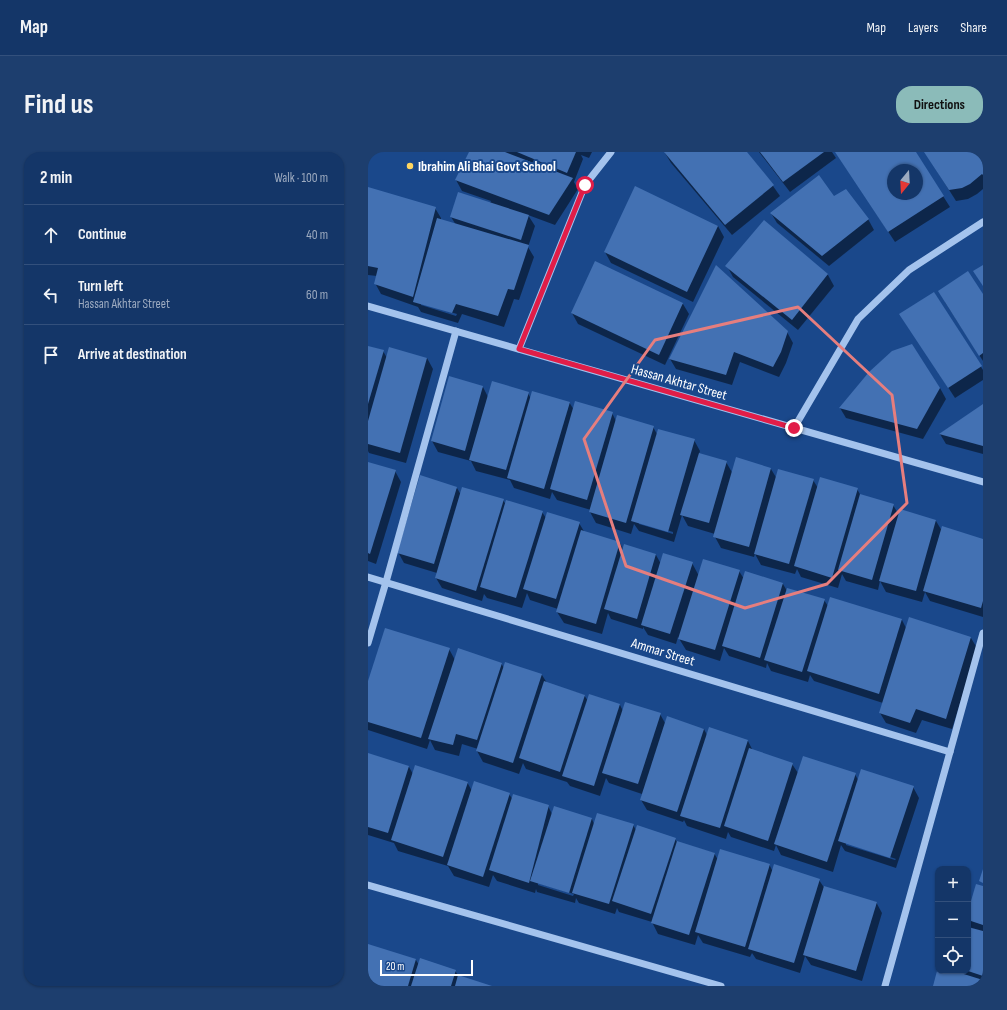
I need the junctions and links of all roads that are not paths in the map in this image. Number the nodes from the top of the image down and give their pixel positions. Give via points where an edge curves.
1 (611, 152) edge
2 (983, 222) edge
3 (368, 306) edge
4 (456, 331) junction
5 (519, 349) junction
6 (794, 428) junction
7 (983, 482) edge
8 (368, 576) edge
9 (386, 582) junction
10 (983, 633) edge
11 (368, 643) edge
12 (950, 752) junction
13 (368, 885) edge
14 (721, 986) edge
15 (885, 986) edge

1 - 5 street via 585,185
2 - 6 street via 909,270 858,319
3 - 4 street, Hassan Akhtar Street
4 - 5 street, Hassan Akhtar Street
4 - 9 street
5 - 6 street, Hassan Akhtar Street
6 - 7 street, Hassan Akhtar Street
8 - 9 street, Ammar Street
9 - 11 street
9 - 12 street, Ammar Street
10 - 12 street
12 - 15 street
13 - 14 street

